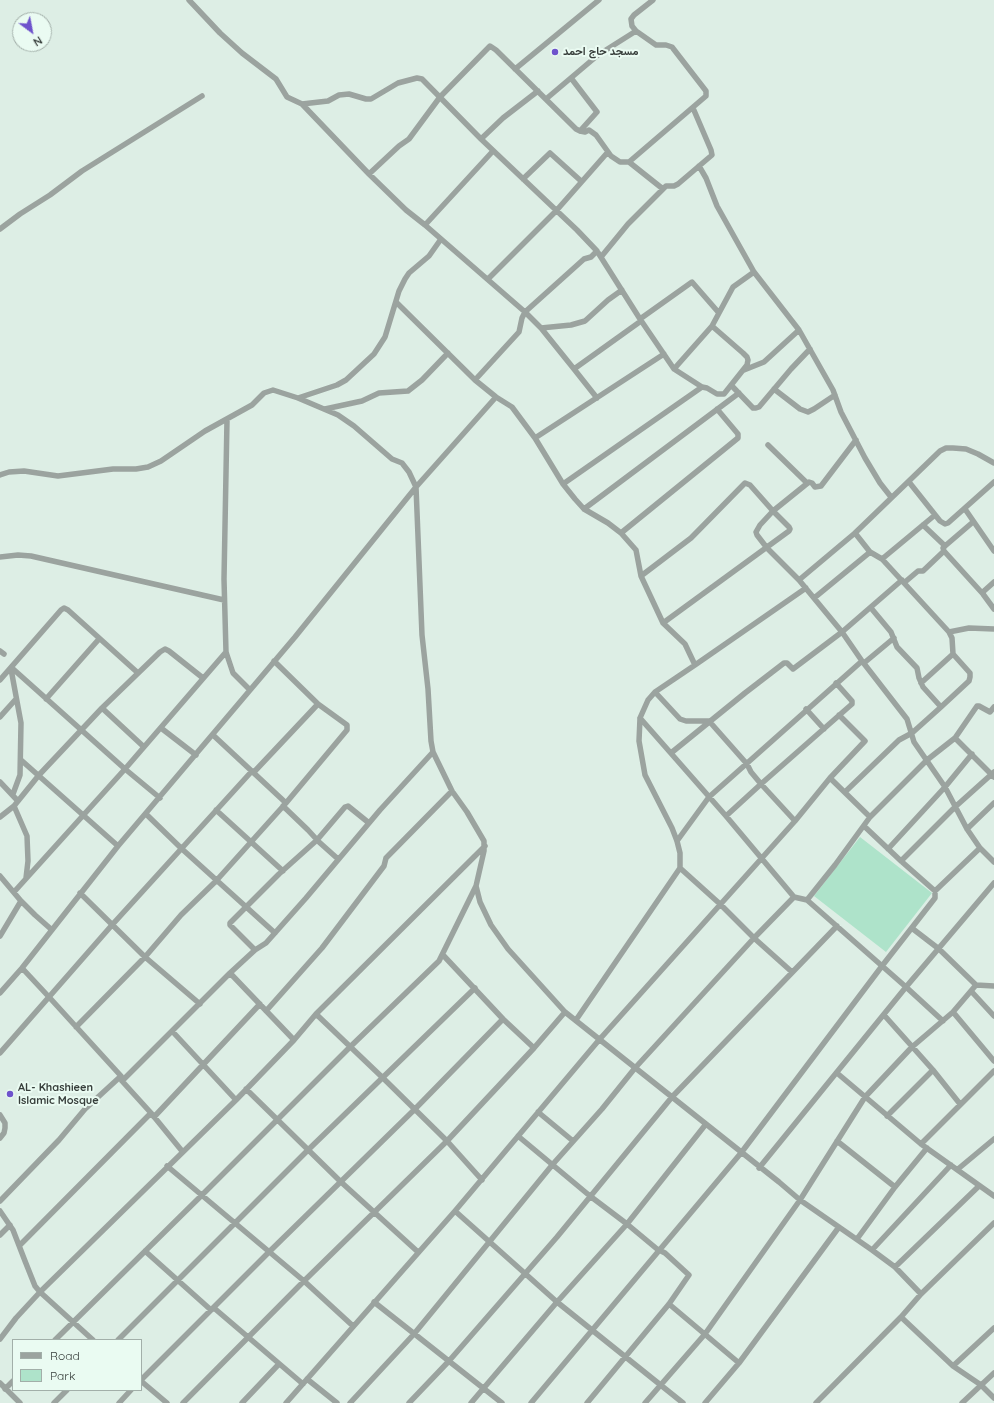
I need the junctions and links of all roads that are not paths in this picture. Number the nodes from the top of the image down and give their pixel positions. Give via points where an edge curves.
1 (189, 0) edge
2 (599, 0) edge
3 (654, 0) edge
4 (636, 31) junction
5 (515, 69) junction
6 (571, 78) junction
7 (538, 91) junction
8 (202, 96) dead end
9 (440, 97) junction
10 (546, 99) junction
11 (302, 104) junction
12 (693, 108) junction
13 (580, 131) junction
14 (481, 139) junction
15 (493, 151) junction
16 (608, 153) junction
17 (629, 162) junction
18 (699, 166) junction
19 (369, 174) junction
20 (523, 179) junction
21 (581, 181) junction
22 (663, 189) junction
23 (556, 211) junction
24 (425, 225) junction
25 (0, 230) edge
26 (441, 239) junction
27 (597, 251) junction
28 (602, 257) junction
29 (754, 272) junction
30 (488, 279) junction
31 (622, 290) junction
32 (396, 302) junction
33 (525, 312) junction
34 (719, 313) junction
35 (641, 320) junction
36 (712, 326) junction
37 (541, 328) junction
38 (799, 330) junction
39 (810, 349) junction
40 (448, 353) junction
41 (664, 354) junction
42 (574, 369) junction
43 (674, 369) junction
44 (743, 370) junction
45 (475, 380) junction
46 (731, 385) junction
47 (702, 387) junction
48 (774, 389) junction
49 (739, 393) junction
50 (835, 395) junction
51 (496, 396) junction
52 (298, 398) junction
53 (597, 398) junction
54 (325, 409) junction
55 (717, 409) junction
56 (227, 420) junction
57 (535, 438) junction
58 (856, 440) junction
59 (768, 445) dead end
60 (994, 463) edge
61 (0, 475) edge
62 (909, 482) junction
63 (994, 482) edge
64 (806, 483) junction
65 (563, 484) junction
66 (416, 488) junction
67 (891, 498) junction
68 (584, 508) junction
69 (965, 509) junction
70 (773, 512) junction
71 (935, 515) junction
72 (973, 522) junction
73 (923, 525) junction
74 (855, 532) junction
75 (621, 534) junction
76 (767, 548) junction
77 (945, 549) junction
78 (994, 551) edge
79 (870, 552) junction
80 (0, 557) edge
81 (882, 559) junction
82 (641, 576) junction
83 (799, 580) junction
84 (904, 581) junction
85 (994, 582) edge
86 (806, 588) junction
87 (983, 594) junction
88 (814, 598) junction
89 (224, 600) junction
90 (871, 608) junction
91 (994, 609) edge
92 (663, 623) junction
93 (994, 629) edge
94 (842, 632) junction
95 (949, 632) junction
96 (99, 638) junction
97 (894, 638) junction
98 (226, 652) junction
99 (953, 654) junction
100 (274, 661) junction
101 (863, 662) junction
102 (695, 665) junction
103 (11, 669) junction
104 (138, 673) junction
105 (203, 678) junction
106 (0, 680) edge
107 (836, 683) junction
108 (921, 683) junction
109 (250, 690) junction
110 (655, 692) junction
111 (16, 699) junction
112 (46, 700) junction
113 (318, 704) junction
114 (941, 707) junction
115 (102, 708) junction
116 (806, 709) junction
117 (993, 711) edge
118 (839, 715) junction
119 (0, 717) edge
120 (640, 718) junction
121 (709, 721) junction
122 (161, 728) junction
123 (824, 729) junction
124 (82, 730) junction
125 (912, 733) junction
126 (213, 735) junction
127 (955, 738) junction
128 (144, 747) junction
129 (433, 752) junction
130 (671, 753) junction
131 (972, 754) junction
132 (196, 755) junction
133 (22, 760) junction
134 (927, 760) junction
135 (747, 764) junction
136 (125, 769) junction
137 (253, 771) junction
138 (993, 774) edge
139 (39, 775) junction
140 (830, 778) junction
141 (0, 782) edge
142 (761, 784) junction
143 (945, 787) junction
144 (452, 791) junction
145 (844, 792) junction
146 (13, 794) junction
147 (709, 797) junction
148 (160, 798) junction
149 (16, 803) junction
150 (994, 803) edge
151 (284, 805) junction
152 (955, 807) junction
153 (216, 810) junction
154 (146, 814) junction
155 (83, 816) junction
156 (726, 816) junction
157 (0, 817) edge
158 (870, 817) junction
159 (795, 821) junction
160 (369, 823) junction
161 (864, 826) junction
162 (967, 829) junction
163 (317, 840) junction
164 (677, 841) junction
165 (252, 842) junction
166 (118, 846) junction
167 (485, 846) junction
168 (980, 848) junction
169 (182, 849) junction
170 (888, 849) junction
171 (762, 857) junction
172 (338, 859) junction
173 (901, 861) junction
174 (994, 862) edge
175 (680, 868) junction
176 (283, 870) junction
177 (0, 877) edge
178 (26, 878) junction
179 (216, 881) junction
180 (994, 883) edge
181 (476, 886) junction
182 (935, 891) junction
183 (14, 892) junction
184 (80, 893) junction
185 (794, 897) junction
186 (807, 900) junction
187 (21, 901) junction
188 (720, 904) junction
189 (246, 906) junction
190 (112, 925) junction
191 (837, 926) junction
192 (913, 929) junction
193 (52, 930) junction
194 (275, 933) junction
195 (0, 936) edge
196 (754, 938) junction
197 (939, 949) junction
198 (255, 950) junction
199 (443, 955) junction
200 (145, 957) junction
201 (882, 966) junction
202 (22, 968) junction
203 (792, 972) junction
204 (230, 973) junction
205 (976, 985) junction
206 (994, 986) edge
207 (906, 987) junction
208 (475, 988) junction
209 (971, 991) junction
210 (0, 993) edge
211 (49, 997) junction
212 (200, 1004) junction
213 (260, 1004) junction
214 (266, 1011) junction
215 (565, 1012) junction
216 (953, 1012) junction
217 (316, 1014) junction
218 (884, 1015) junction
219 (994, 1016) edge
220 (504, 1019) junction
221 (576, 1020) junction
222 (943, 1021) junction
223 (76, 1027) junction
224 (172, 1031) junction
225 (294, 1040) junction
226 (599, 1040) junction
227 (350, 1047) junction
228 (912, 1047) junction
229 (534, 1048) junction
230 (0, 1053) edge
231 (994, 1061) edge
232 (203, 1064) junction
233 (635, 1068) junction
234 (933, 1070) junction
235 (994, 1071) edge
236 (837, 1073) junction
237 (383, 1078) junction
238 (121, 1079) junction
239 (246, 1089) junction
240 (672, 1097) junction
241 (865, 1097) junction
242 (236, 1100) junction
243 (960, 1104) junction
244 (415, 1109) junction
245 (538, 1112) junction
246 (0, 1115) edge
247 (152, 1115) junction
248 (887, 1116) junction
249 (277, 1119) junction
250 (706, 1124) junction
251 (518, 1136) junction
252 (0, 1138) edge
253 (994, 1139) edge
254 (447, 1141) junction
255 (573, 1141) junction
256 (837, 1141) junction
257 (921, 1144) junction
258 (927, 1148) junction
259 (308, 1150) junction
260 (182, 1151) junction
261 (741, 1153) junction
262 (553, 1164) junction
263 (951, 1165) junction
264 (168, 1166) junction
265 (759, 1168) junction
266 (958, 1169) junction
267 (482, 1180) junction
268 (341, 1182) junction
269 (979, 1186) junction
270 (895, 1187) junction
271 (202, 1195) junction
272 (590, 1196) junction
273 (994, 1196) edge
274 (800, 1200) junction
275 (0, 1201) edge
276 (0, 1211) edge
277 (455, 1211) junction
278 (375, 1212) junction
279 (235, 1223) junction
280 (994, 1223) edge
281 (627, 1224) junction
282 (10, 1225) junction
283 (839, 1227) junction
284 (0, 1235) edge
285 (857, 1239) junction
286 (489, 1242) junction
287 (20, 1245) junction
288 (660, 1250) junction
289 (872, 1250) junction
290 (145, 1251) junction
291 (269, 1252) junction
292 (418, 1252) junction
293 (895, 1267) junction
294 (525, 1273) junction
295 (178, 1281) junction
296 (304, 1281) junction
297 (40, 1292) junction
298 (921, 1294) junction
299 (374, 1302) junction
300 (557, 1302) junction
301 (668, 1304) junction
302 (213, 1309) junction
303 (901, 1317) junction
304 (72, 1322) junction
305 (353, 1326) junction
306 (994, 1328) edge
307 (592, 1331) junction
308 (414, 1334) junction
309 (705, 1334) junction
310 (1, 1336) edge
311 (248, 1337) junction
312 (56, 1339) edge
313 (92, 1339) edge
314 (119, 1339) edge
315 (624, 1357) junction
316 (449, 1360) junction
317 (739, 1363) junction
318 (279, 1364) junction
319 (953, 1366) junction
320 (994, 1373) edge
321 (142, 1379) edge
322 (142, 1381) edge
323 (12, 1382) edge
324 (305, 1382) junction
325 (0, 1383) edge
326 (660, 1385) junction
327 (980, 1385) junction
328 (483, 1388) junction
329 (5, 1389) junction
330 (66, 1391) edge
331 (130, 1391) edge
332 (994, 1398) edge
333 (20, 1403) edge
334 (54, 1403) edge
335 (119, 1403) edge
336 (167, 1403) edge
337 (183, 1403) edge
338 (242, 1403) edge
339 (286, 1403) edge
340 (337, 1403) edge
341 (350, 1403) edge
342 (409, 1403) edge
343 (471, 1403) edge
344 (502, 1403) edge
345 (531, 1403) edge
346 (586, 1403) edge
347 (644, 1403) edge
348 (683, 1403) edge
349 (705, 1403) edge
350 (816, 1403) edge
351 (962, 1403) edge

1 - 11 street via 242,53 276,79 287,97
2 - 5 street
3 - 4 street via 631,19
4 - 6 street via 598,55
4 - 12 street via 656,45 672,47 706,91 706,96
5 - 7 street
5 - 9 street via 490,46
6 - 10 street
6 - 13 street via 597,112
7 - 10 street
7 - 14 street
8 - 25 street via 82,171
9 - 11 street via 422,79 417,78 398,83 371,99 349,94 339,95 328,101
9 - 14 street
9 - 19 street via 409,139
10 - 13 street
11 - 19 street
12 - 17 street
12 - 18 street via 712,152 710,158
13 - 16 street via 589,130 596,135
14 - 15 street
15 - 20 street
15 - 24 street
16 - 17 street via 620,162
16 - 21 street
17 - 22 street
18 - 22 street via 678,184
18 - 29 street via 717,206
19 - 24 street
20 - 21 street via 550,153
20 - 23 street
21 - 23 street
22 - 28 street via 628,224
23 - 27 street
23 - 30 street
24 - 26 street
26 - 30 street
26 - 32 street via 429,256 409,273
27 - 28 street
27 - 33 street via 592,257 584,259
28 - 31 street
29 - 34 street via 733,287
29 - 38 street
30 - 33 street
31 - 35 street
31 - 37 street via 585,321
32 - 40 street
32 - 52 street via 382,343 364,365 342,383
33 - 37 street
33 - 45 street via 519,332
34 - 35 street via 692,282
34 - 36 street
35 - 41 street
35 - 42 street
36 - 43 street
36 - 44 street via 747,357 747,365
37 - 42 street
38 - 39 street
38 - 44 street via 764,362
39 - 48 street
39 - 50 street
40 - 45 street
40 - 54 street via 408,391 383,392 362,401
41 - 43 street
41 - 53 street
42 - 53 street
43 - 47 street
44 - 46 street
45 - 51 street
46 - 47 street via 721,395
46 - 49 street
47 - 65 street
48 - 49 street via 756,408
48 - 50 street via 808,412
49 - 55 street
50 - 58 street
51 - 57 street via 512,407
51 - 66 street
52 - 54 street
52 - 56 street via 278,390 268,391 252,405
53 - 57 street
54 - 66 street via 354,426 392,459 402,463
55 - 68 street
55 - 75 street via 738,434 738,438
56 - 61 street via 148,467 58,476 24,471
56 - 89 street
57 - 65 street
58 - 64 street via 821,486 815,487 810,482
58 - 67 street
59 - 64 street
60 - 62 street via 966,449 946,448
62 - 67 street
62 - 71 street
63 - 69 street
64 - 70 street
65 - 68 street
66 - 100 street
66 - 129 street via 422,635
67 - 74 street
68 - 75 street
69 - 71 street via 945,524
69 - 72 street
70 - 76 street via 756,532
70 - 76 street via 790,529
70 - 82 street via 750,485 745,483 691,538
71 - 73 street
72 - 77 street
72 - 78 street
73 - 77 street
73 - 81 street
74 - 79 street
74 - 83 street
75 - 82 street via 636,550
76 - 83 street
76 - 92 street
77 - 84 street via 923,571 918,571
77 - 87 street
79 - 81 street
79 - 88 street
80 - 89 street via 31,556
81 - 84 street
82 - 92 street
83 - 86 street
84 - 90 street
84 - 95 street
85 - 87 street
86 - 88 street
86 - 102 street
87 - 91 street
88 - 94 street
89 - 98 street
90 - 94 street
90 - 97 street
92 - 102 street via 684,644
93 - 95 street via 969,628
94 - 101 street
94 - 121 street via 793,669 784,663
95 - 99 street
96 - 103 street via 64,608
96 - 104 street
96 - 112 street
97 - 101 street
97 - 108 street via 897,647 918,668
98 - 105 street
98 - 109 street via 233,673
99 - 108 street
99 - 114 street via 970,673 970,677 969,681
100 - 109 street
100 - 113 street
101 - 107 street
101 - 125 street via 907,719
102 - 110 street
103 - 106 street
103 - 111 street
103 - 112 street
104 - 105 street via 165,649
104 - 115 street
105 - 122 street
107 - 116 street
107 - 118 street via 852,701 850,707
108 - 114 street
109 - 126 street
110 - 120 street via 648,700
110 - 121 street via 680,719
111 - 119 street
111 - 133 street via 22,723
112 - 124 street
113 - 137 street
113 - 151 street via 348,729
114 - 125 street
115 - 124 street
115 - 128 street
116 - 123 street
116 - 135 street
117 - 127 street via 977,706
118 - 123 street
118 - 140 street via 865,741
120 - 130 street
120 - 164 street via 639,741 644,775
121 - 130 street
121 - 135 street
122 - 128 street
122 - 132 street
123 - 142 street
124 - 136 street
124 - 139 street
125 - 134 street via 914,742
125 - 145 street via 899,740
126 - 132 street
126 - 137 street
127 - 131 street
127 - 134 street
128 - 136 street
129 - 144 street
129 - 160 street
130 - 147 street
131 - 138 street
131 - 143 street
132 - 148 street
133 - 139 street
133 - 146 street
134 - 143 street
134 - 158 street
135 - 142 street
135 - 147 street
136 - 148 street
136 - 155 street
137 - 151 street
137 - 153 street
138 - 152 street
139 - 149 street
139 - 155 street
140 - 145 street
140 - 159 street
141 - 146 street
142 - 156 street
142 - 159 street
143 - 152 street
143 - 170 street
144 - 167 street via 467,812
144 - 214 street via 386,858 384,866 322,948
145 - 158 street
146 - 149 street
147 - 156 street
147 - 164 street
148 - 154 street
149 - 157 street
149 - 178 street via 27,836
150 - 162 street
151 - 163 street
151 - 165 street
152 - 162 street
152 - 173 street
153 - 165 street
153 - 169 street
154 - 166 street
154 - 169 street
155 - 166 street
155 - 178 street
156 - 171 street
158 - 161 street
159 - 171 street
160 - 163 street via 346,806
160 - 172 street
161 - 170 street
161 - 186 street
162 - 168 street
163 - 172 street
163 - 176 street
164 - 175 street
165 - 176 street
165 - 179 street
166 - 184 street
167 - 181 street
167 - 217 street
168 - 174 street
168 - 182 street
169 - 179 street
169 - 190 street
170 - 173 street
171 - 185 street
171 - 188 street
172 - 194 street
173 - 182 street
175 - 188 street
175 - 221 street
176 - 189 street
177 - 183 street
178 - 183 street
179 - 189 street
179 - 200 street via 181,915
180 - 197 street
181 - 199 street
181 - 215 street via 480,902 499,938
182 - 192 street via 935,898
183 - 187 street
184 - 190 street
184 - 193 street
185 - 186 street
185 - 196 street
186 - 191 street
187 - 193 street
187 - 195 street
188 - 196 street
188 - 226 street
189 - 194 street
189 - 198 street via 230,924
190 - 200 street
190 - 211 street
191 - 201 street
191 - 203 street
192 - 197 street
192 - 201 street
193 - 202 street
194 - 198 street
196 - 203 street
196 - 233 street
197 - 205 street
197 - 207 street
198 - 204 street
199 - 208 street
199 - 227 street
200 - 212 street
200 - 223 street
201 - 207 street
201 - 261 street
202 - 210 street
202 - 211 street
203 - 240 street
204 - 212 street
204 - 213 street
205 - 206 street
205 - 209 street
207 - 218 street
207 - 222 street
208 - 220 street
208 - 237 street
209 - 216 street
209 - 219 street
211 - 223 street
211 - 230 street
212 - 224 street
213 - 214 street
213 - 232 street
214 - 225 street
215 - 221 street
215 - 229 street
216 - 222 street
216 - 231 street
217 - 225 street
217 - 227 street
218 - 228 street
218 - 236 street
220 - 229 street
220 - 244 street
221 - 226 street
222 - 228 street
223 - 238 street
224 - 232 street
224 - 238 street
225 - 239 street
226 - 233 street
226 - 245 street
227 - 237 street
227 - 249 street
228 - 234 street
228 - 241 street
229 - 254 street
232 - 242 street
232 - 247 street
233 - 240 street
233 - 255 street
234 - 243 street
234 - 248 street
235 - 243 street
236 - 241 street
236 - 265 street
237 - 244 street
237 - 259 street
238 - 247 street
238 - 275 street via 85,1109
239 - 242 street
239 - 249 street
240 - 250 street
240 - 272 street
241 - 248 street
241 - 256 street
242 - 260 street
243 - 257 street
244 - 254 street
244 - 268 street
245 - 251 street
245 - 255 street
246 - 252 street via 5,1128
247 - 260 street
247 - 287 street
248 - 257 street
249 - 259 street
249 - 271 street
250 - 261 street
250 - 281 street
251 - 262 street
251 - 267 street
253 - 266 street
254 - 267 street
254 - 278 street
255 - 262 street
256 - 270 street
256 - 274 street
257 - 258 street
258 - 263 street
258 - 270 street
259 - 268 street
259 - 279 street
260 - 264 street
261 - 265 street
261 - 288 street
262 - 272 street
262 - 286 street
263 - 266 street
263 - 289 street
264 - 271 street
264 - 297 street
265 - 274 street
266 - 269 street
267 - 277 street
268 - 278 street
268 - 291 street
269 - 273 street
269 - 293 street
270 - 285 street
271 - 279 street
271 - 290 street
272 - 281 street
272 - 294 street
274 - 283 street
274 - 309 street
276 - 282 street
277 - 286 street
277 - 292 street
278 - 292 street
278 - 296 street
279 - 291 street
279 - 295 street
280 - 298 street
281 - 288 street
281 - 300 street
282 - 284 street
282 - 287 street
283 - 285 street
283 - 317 street
285 - 289 street
286 - 294 street
286 - 308 street
287 - 297 street via 35,1286
288 - 301 street via 689,1275
288 - 307 street
289 - 293 street
290 - 295 street
290 - 304 street
291 - 296 street
291 - 302 street
292 - 299 street
293 - 298 street
294 - 300 street
294 - 316 street
295 - 302 street
295 - 314 street
296 - 305 street
296 - 311 street
297 - 304 street
297 - 310 street
298 - 303 street
299 - 305 street
299 - 308 street
300 - 307 street
300 - 328 street
301 - 309 street
301 - 315 street
302 - 311 street
302 - 321 street
303 - 319 street
303 - 350 street
304 - 312 street
304 - 313 street
305 - 324 street
306 - 319 street
307 - 315 street
307 - 345 street
308 - 316 street
308 - 341 street
309 - 317 street
309 - 326 street
311 - 318 street
311 - 337 street
315 - 326 street
315 - 346 street
316 - 328 street
316 - 342 street
317 - 349 street
318 - 324 street
318 - 338 street
319 - 327 street
320 - 327 street
322 - 336 street
323 - 329 street
324 - 339 street
324 - 340 street
325 - 329 street
326 - 347 street
326 - 348 street
327 - 332 street
327 - 351 street
328 - 343 street
328 - 344 street
329 - 333 street
330 - 334 street
331 - 335 street

